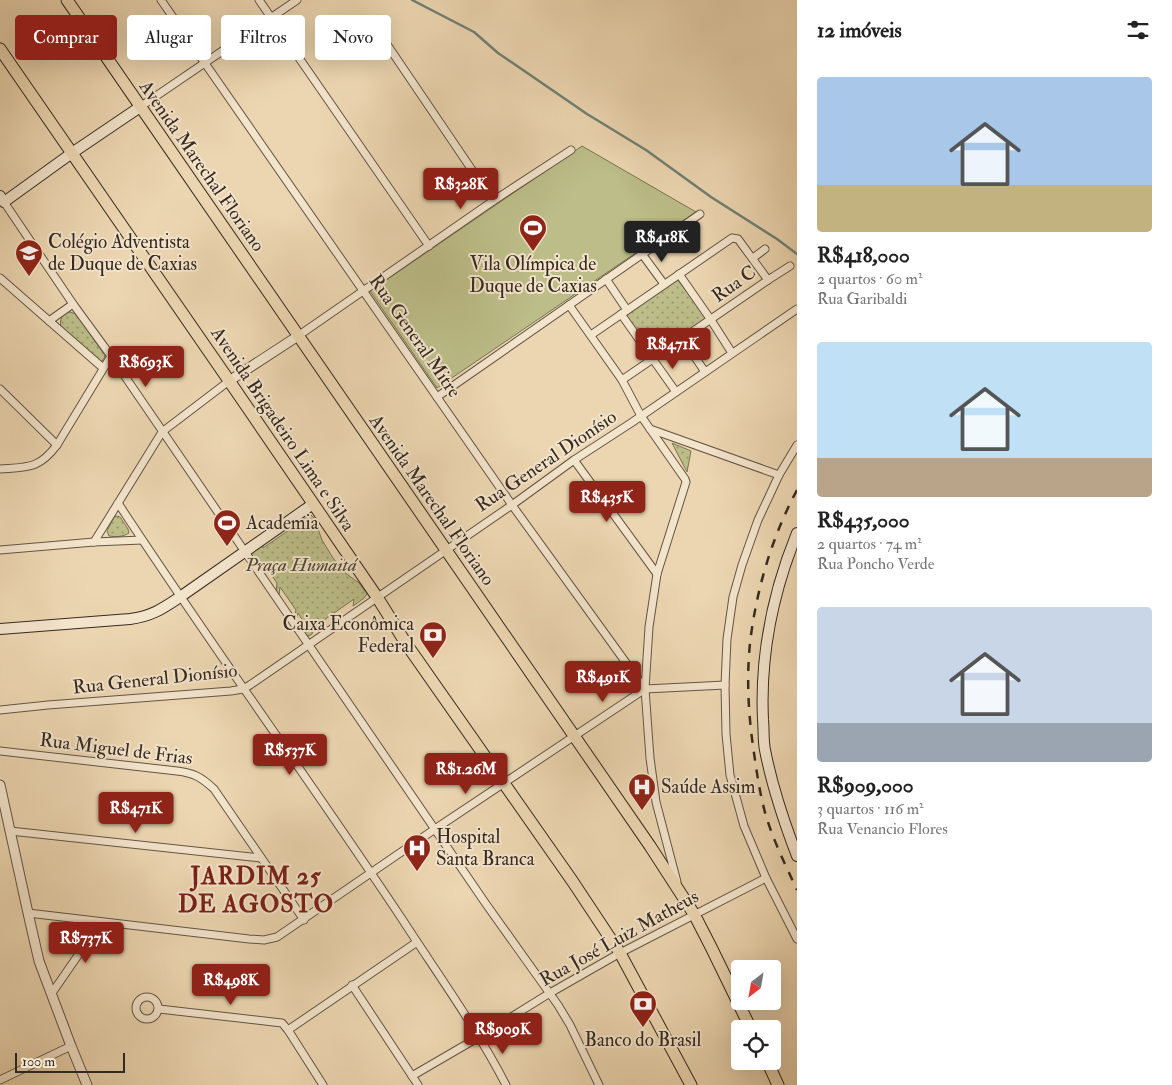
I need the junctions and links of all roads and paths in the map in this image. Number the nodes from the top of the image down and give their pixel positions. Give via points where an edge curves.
1 (67, 0) edge
2 (161, 0) edge
3 (259, 0) edge
4 (297, 0) edge
5 (270, 15) edge
6 (274, 15) edge
7 (0, 49) edge
8 (391, 50) edge
9 (221, 52) edge
10 (301, 60) edge
11 (205, 63) junction
12 (140, 107) junction
13 (571, 150) dead end
14 (72, 153) junction
15 (2, 199) edge
16 (492, 201) junction
17 (700, 214) dead end
18 (429, 246) junction
19 (765, 249) dead end
20 (642, 254) junction
21 (753, 258) junction
22 (790, 266) dead end
23 (679, 274) junction
24 (0, 278) edge
25 (606, 280) junction
26 (768, 280) junction
27 (664, 284) junction
28 (364, 292) junction
29 (73, 304) junction
30 (569, 305) junction
31 (797, 309) edge
32 (624, 312) junction
33 (711, 320) junction
34 (49, 321) junction
35 (591, 335) junction
36 (298, 336) junction
37 (683, 339) junction
38 (732, 353) junction
39 (111, 356) junction
40 (653, 360) junction
41 (103, 368) junction
42 (705, 372) junction
43 (622, 380) junction
44 (229, 381) junction
45 (0, 389) edge
46 (676, 392) junction
47 (437, 397) junction
48 (641, 416) junction
49 (650, 429) junction
50 (162, 432) junction
51 (57, 445) junction
52 (797, 445) edge
53 (574, 460) junction
54 (0, 469) edge
55 (779, 474) junction
56 (118, 503) junction
57 (313, 504) junction
58 (512, 505) junction
59 (797, 533) edge
60 (142, 540) junction
61 (94, 542) junction
62 (0, 550) edge
63 (445, 550) junction
64 (245, 552) junction
65 (657, 574) junction
66 (180, 597) junction
67 (376, 597) junction
68 (0, 629) edge
69 (309, 645) junction
70 (725, 685) junction
71 (243, 689) junction
72 (645, 689) junction
73 (0, 710) edge
74 (574, 736) junction
75 (0, 751) edge
76 (504, 783) junction
77 (0, 785) edge
78 (435, 829) junction
79 (10, 831) junction
80 (797, 856) edge
81 (260, 858) junction
82 (372, 873) junction
83 (766, 878) junction
84 (679, 890) junction
85 (28, 913) junction
86 (694, 914) junction
87 (304, 920) junction
88 (102, 922) junction
89 (797, 940) edge
90 (417, 942) junction
91 (620, 953) junction
92 (352, 985) junction
93 (52, 993) junction
94 (550, 993) junction
95 (159, 1009) dead end
96 (747, 1020) edge
97 (288, 1030) junction
98 (480, 1037) junction
99 (71, 1046) junction
100 (771, 1070) edge
101 (412, 1076) junction
102 (0, 1080) edge
103 (87, 1085) edge
104 (323, 1085) edge
105 (418, 1085) edge
106 (506, 1085) edge
107 (599, 1085) edge
108 (691, 1085) edge
109 (778, 1085) edge

1 - 12 main road, Avenida Marechal Floriano
2 - 11 street, Rua General Mitre
3 - 5 street
4 - 6 street
7 - 14 main road, Avenida Brigadeiro Lima e Silva
8 - 16 street
9 - 11 street
10 - 18 street
11 - 12 street
11 - 28 street, Rua General Mitre
12 - 14 main road
12 - 36 main road, Avenida Marechal Floriano
13 - 16 street
14 - 15 main road
14 - 44 main road, Avenida Brigadeiro Lima e Silva
15 - 29 street
16 - 18 street
17 - 20 street
18 - 28 street
19 - 21 street
20 - 25 street
20 - 27 street
21 - 23 street via 738,239 732,238
21 - 26 street
22 - 26 street, Rua C
23 - 27 street
23 - 33 street
24 - 34 street
25 - 30 street
25 - 32 street
26 - 33 street, Rua C
27 - 32 street
28 - 36 street
28 - 47 street, Rua General Mitre
29 - 34 street
29 - 39 street
30 - 35 street
30 - 47 street
31 - 38 street, Rua General Dionísio
32 - 35 street
32 - 40 street
33 - 37 street, Rua C
33 - 38 street
34 - 41 street
35 - 43 street
36 - 44 street
36 - 63 main road, Avenida Marechal Floriano
37 - 40 street, Rua C
37 - 42 street
38 - 42 street, Rua General Dionísio
39 - 41 street
39 - 50 street
40 - 43 street, Rua C
40 - 46 street
41 - 51 street
42 - 46 street, Rua General Dionísio
43 - 48 street
44 - 50 street
44 - 57 main road, Avenida Brigadeiro Lima e Silva
45 - 51 street
46 - 48 street, Rua General Dionísio
47 - 58 street, Rua General Mitre
48 - 49 street
48 - 53 street, Rua General Dionísio
49 - 55 street
49 - 65 street via 686,482
50 - 56 street
50 - 64 street
51 - 54 street via 41,462
52 - 55 street
53 - 58 street, Rua General Dionísio
53 - 65 street
55 - 70 street via 758,520 733,596
56 - 60 street
56 - 61 street
57 - 64 main road
57 - 67 main road, Avenida Brigadeiro Lima e Silva
58 - 63 street, Rua General Dionísio
58 - 72 street, Rua General Mitre
59 - 80 main road via 787,557 771,618 762,702 767,757
60 - 61 street
60 - 66 street
61 - 62 street
63 - 67 street, Rua General Dionísio
63 - 74 main road, Avenida Marechal Floriano
64 - 66 main road
64 - 69 street
65 - 72 street
66 - 68 main road via 141,617
66 - 71 street
67 - 69 street, Rua General Dionísio
67 - 76 main road, Avenida Brigadeiro Lima e Silva
69 - 71 street, Rua General Dionísio
69 - 78 street
70 - 72 street
70 - 83 street via 730,775 744,826
71 - 73 street, Rua General Dionísio
71 - 82 street
72 - 74 street
72 - 84 street via 656,802
74 - 76 street
74 - 84 main road, Avenida Marechal Floriano
75 - 81 street, Rua Miguel de Frias via 198,776 214,789
76 - 78 street
76 - 91 main road, Avenida Brigadeiro Lima e Silva
77 - 79 street
78 - 82 street
78 - 94 street
79 - 81 street
79 - 85 street
81 - 87 street, Rua Miguel de Frias
82 - 87 street
82 - 90 street
83 - 86 street, Rua José Luiz Matheus
83 - 89 street
84 - 86 main road, Avenida Marechal Floriano
85 - 88 street
85 - 93 street via 39,962
86 - 91 street, Rua José Luiz Matheus
86 - 96 main road, Avenida Marechal Floriano
87 - 88 street via 277,938 264,940
88 - 93 street
90 - 92 street
90 - 98 street
91 - 94 street, Rua José Luiz Matheus
91 - 108 main road, Avenida Brigadeiro Lima e Silva
92 - 97 street
92 - 101 street
93 - 99 street
94 - 98 street, Rua José Luiz Matheus
94 - 107 street via 570,1025
95 - 97 street via 282,1023
97 - 104 street
98 - 101 street, Rua José Luiz Matheus
98 - 106 street
99 - 102 street
99 - 103 street
100 - 109 main road
101 - 105 street

